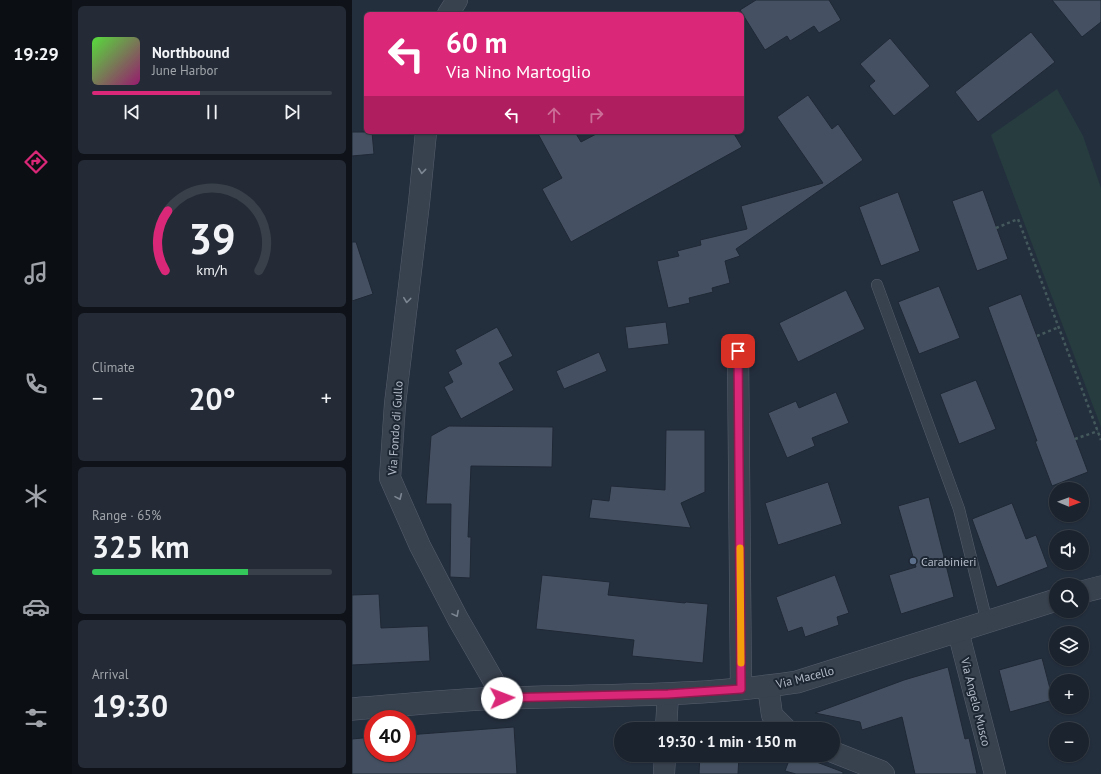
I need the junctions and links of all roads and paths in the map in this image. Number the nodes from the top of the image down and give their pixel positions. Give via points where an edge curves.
1 (457, 0) edge
2 (449, 12) edge
3 (426, 134) edge
4 (996, 228) dead end
5 (877, 285) dead end
6 (1058, 327) junction
7 (1037, 336) dead end
8 (738, 351) dead end
9 (1098, 431) junction
10 (1075, 439) dead end
11 (1101, 440) edge
12 (1101, 586) edge
13 (1089, 590) edge
14 (1049, 602) edge
15 (987, 622) junction
16 (958, 631) junction
17 (768, 686) junction
18 (741, 689) junction
19 (668, 694) junction
20 (502, 698) junction
21 (352, 709) edge
22 (666, 722) edge
23 (779, 722) edge
24 (840, 755) edge
25 (665, 762) edge
26 (664, 774) edge
27 (884, 774) edge
28 (995, 774) edge

1 - 2 street
3 -> 20 street, Via Fondo di Gullo via 394,404 390,478 420,546
4 - 6 path via 1018,219
5 - 15 lane via 959,509
6 - 7 path
6 - 9 path
8 - 18 street
9 - 10 path
9 - 11 path
12 - 13 street
14 - 15 street, Via Macello
15 - 16 street, Via Macello
16 - 17 street, Via Macello via 797,682
16 - 28 street, Via Angelo Musco
17 - 18 street, Via Macello
17 - 23 street via 772,715
18 - 19 street, Via Macello
19 - 20 street, Via Macello
19 - 22 street
20 - 21 street, Via Macello
24 - 27 street
25 - 26 street

